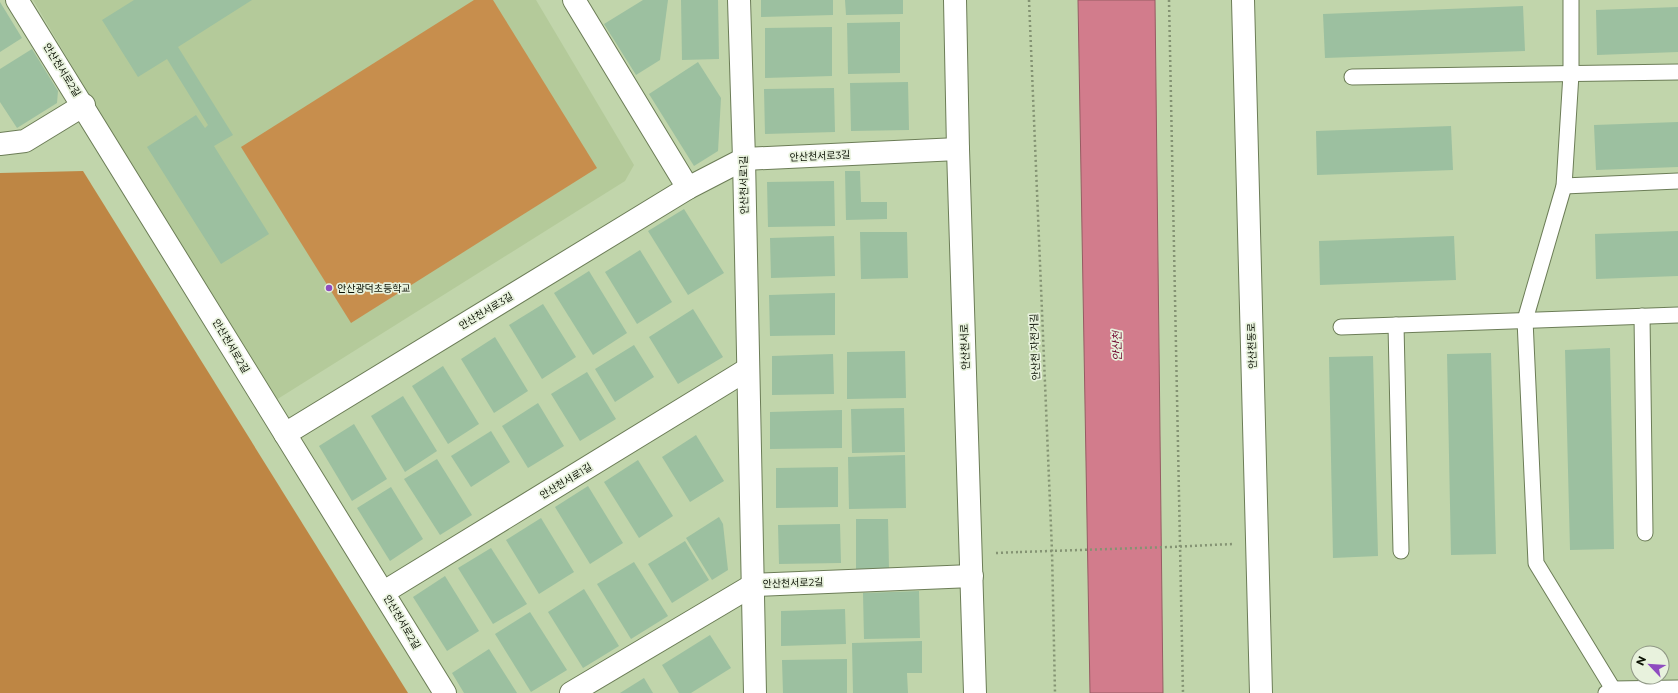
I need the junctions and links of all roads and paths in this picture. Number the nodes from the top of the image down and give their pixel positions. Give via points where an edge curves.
1 (18, 0) edge
2 (574, 0) edge
3 (739, 0) edge
4 (955, 0) edge
5 (1029, 0) edge
6 (1169, 0) edge
7 (1243, 0) edge
8 (1571, 0) edge
9 (1678, 72) edge
10 (1571, 74) junction
11 (1352, 77) dead end
12 (84, 105) junction
13 (0, 144) edge
14 (958, 149) junction
15 (744, 159) junction
16 (1678, 182) edge
17 (1564, 186) junction
18 (688, 188) junction
19 (1678, 315) edge
20 (1642, 316) junction
21 (1525, 320) junction
22 (1396, 325) junction
23 (1341, 327) dead end
24 (748, 369) junction
25 (285, 434) junction
26 (1645, 533) dead end
27 (1258, 543) junction
28 (1052, 551) junction
29 (1401, 551) dead end
30 (1020, 552) dead end
31 (972, 576) junction
32 (753, 585) junction
33 (384, 592) junction
34 (1678, 688) edge
35 (1610, 691) edge
36 (445, 693) edge
37 (571, 693) edge
38 (755, 693) edge
39 (975, 693) edge
40 (1055, 693) edge
41 (1183, 693) edge
42 (1261, 693) edge

1 - 12 street, 안산천서로2길
2 - 18 street
3 - 15 street, 안산천서로1길
4 - 14 street, 안산천서로
5 - 28 path, 안산천 자전거길
6 - 41 path
7 - 27 street, 안산천동로
8 - 10 lane
9 - 10 lane
10 - 11 lane
10 - 17 lane
12 - 13 street via 24,141
12 - 25 street, 안산천서로2길
14 - 15 street, 안산천서로3길
14 - 31 street, 안산천서로
15 - 18 street, 안산천서로3길
15 - 24 street, 안산천서로1길
16 - 17 lane
17 - 21 lane
18 - 25 street, 안산천서로3길
19 - 20 lane
20 - 21 lane
20 - 26 lane
21 - 22 lane
21 - 35 lane via 1536,563
22 - 23 lane
22 - 29 lane
24 - 32 street, 안산천서로1길
24 - 33 street, 안산천서로1길
25 - 33 street, 안산천서로2길
27 - 28 path, bridge
27 - 42 street, 안산천동로
28 - 30 path, bridge
28 - 40 path, 안산천 자전거길
31 - 32 street, 안산천서로2길
31 - 39 street, 안산천서로
32 - 37 street, 안산천서로2길
32 - 38 street, 안산천서로1길
33 - 36 street, 안산천서로2길
34 - 35 lane

